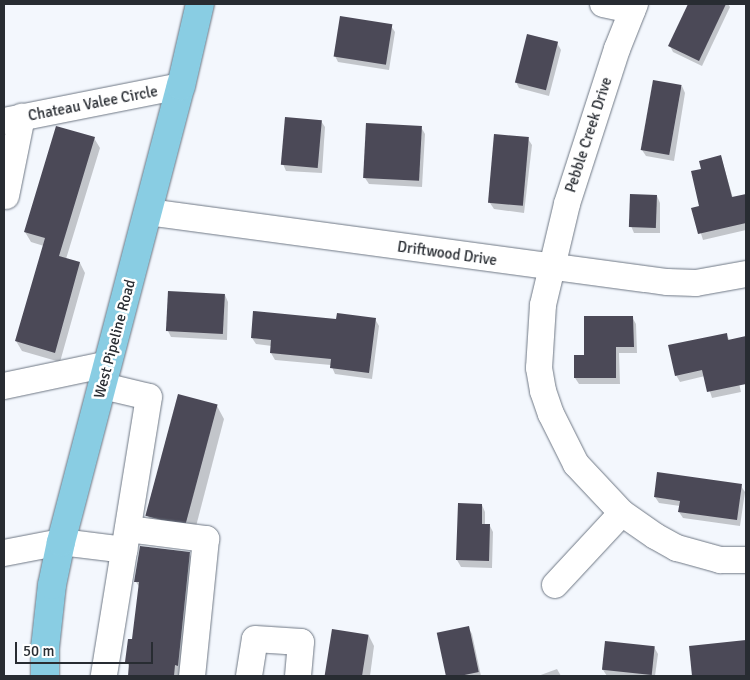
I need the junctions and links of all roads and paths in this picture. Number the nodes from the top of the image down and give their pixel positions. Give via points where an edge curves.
1 (200, 4) edge
2 (603, 4) edge
3 (634, 7) edge
4 (181, 86) junction
5 (13, 119) edge
6 (6, 196) dead end
7 (148, 212) junction
8 (552, 268) junction
9 (746, 274) edge
10 (106, 375) junction
11 (4, 386) edge
12 (622, 513) junction
13 (126, 540) junction
14 (61, 542) junction
15 (4, 553) edge
16 (746, 560) edge
17 (555, 585) dead end
18 (45, 676) edge
19 (104, 676) edge
20 (192, 676) edge
21 (249, 676) edge
22 (298, 676) edge

1 - 4 main road, West Pipeline Road
2 - 3 street
3 - 8 street, Pebble Creek Drive via 617,49 567,204
4 - 5 street, Chateau Valee Circle
4 - 7 main road, West Pipeline Road
5 - 6 street
7 - 8 street, Driftwood Drive
7 - 10 main road, West Pipeline Road
8 - 9 street, Driftwood Drive via 667,282 696,282
8 - 12 street, Pebble Creek Drive via 542,305 539,368 543,391 576,464
10 - 11 street
10 - 13 street via 149,397
10 - 14 main road, West Pipeline Road
12 - 16 street, Pebble Creek Drive via 677,548 720,560
12 - 17 street
13 - 14 street
13 - 19 street
13 - 20 street via 206,539
14 - 15 street
14 - 18 main road, West Pipeline Road via 52,585
21 - 22 street via 255,639 301,642

